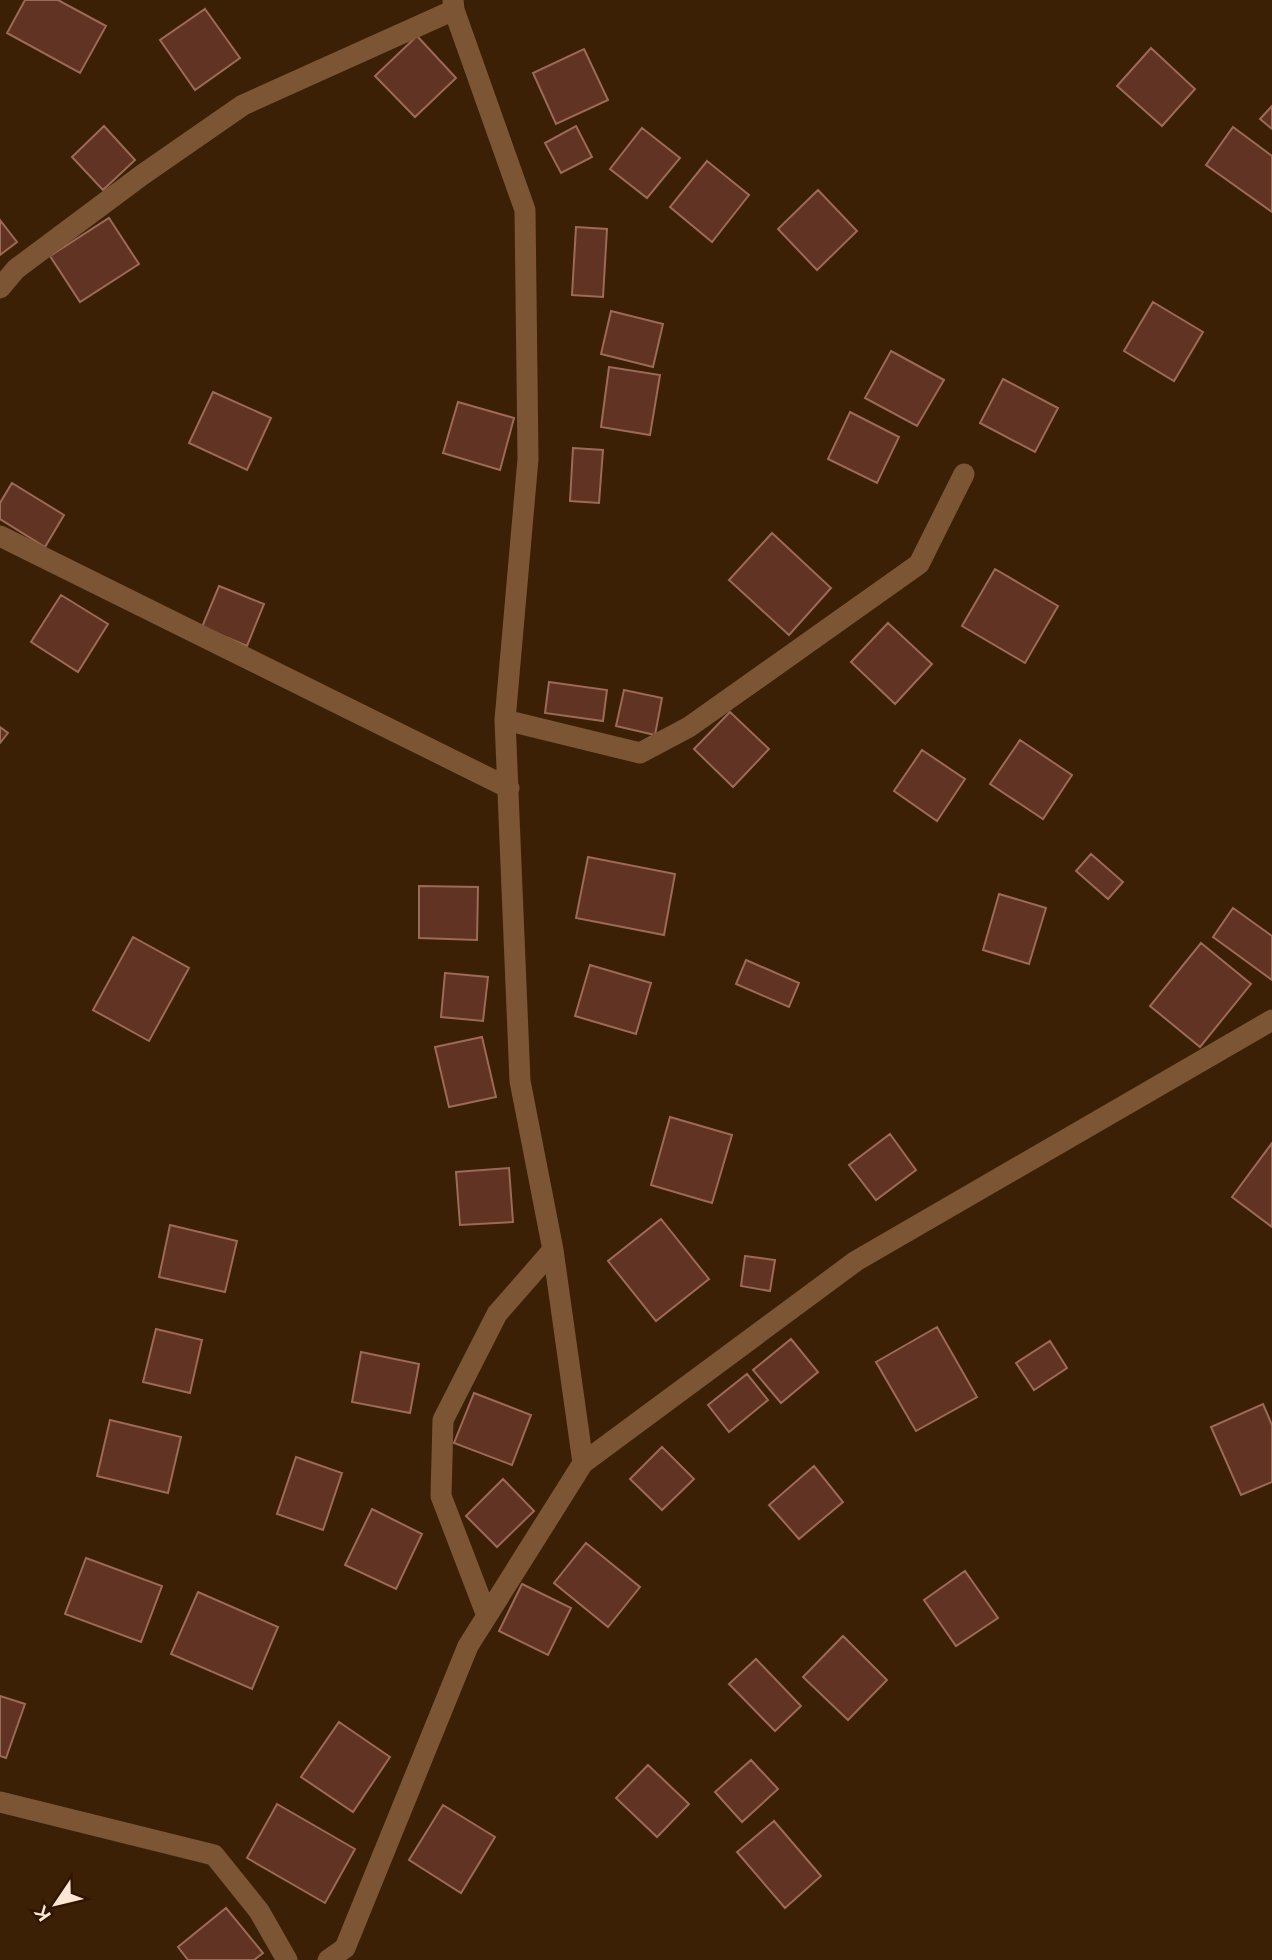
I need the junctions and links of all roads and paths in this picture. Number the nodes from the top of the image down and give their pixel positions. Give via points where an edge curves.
1 (453, 5) edge
2 (0, 288) edge
3 (964, 474) dead end
4 (0, 536) edge
5 (505, 720) junction
6 (509, 788) junction
7 (1272, 1020) edge
8 (553, 1250) junction
9 (583, 1463) junction
10 (487, 1616) junction
11 (0, 1802) edge
12 (287, 1960) edge
13 (328, 1960) edge

1 - 2 street via 243,104 121,190 16,270
1 - 5 street via 525,210 528,459
3 - 5 street via 919,564 689,727 640,753
4 - 6 street
5 - 6 street
6 - 8 street via 520,1081
7 - 9 street via 856,1261
8 - 9 street
8 - 10 street via 497,1314 443,1420 441,1496
9 - 10 street
10 - 13 street via 468,1646 345,1948
11 - 12 street via 214,1855 259,1911

